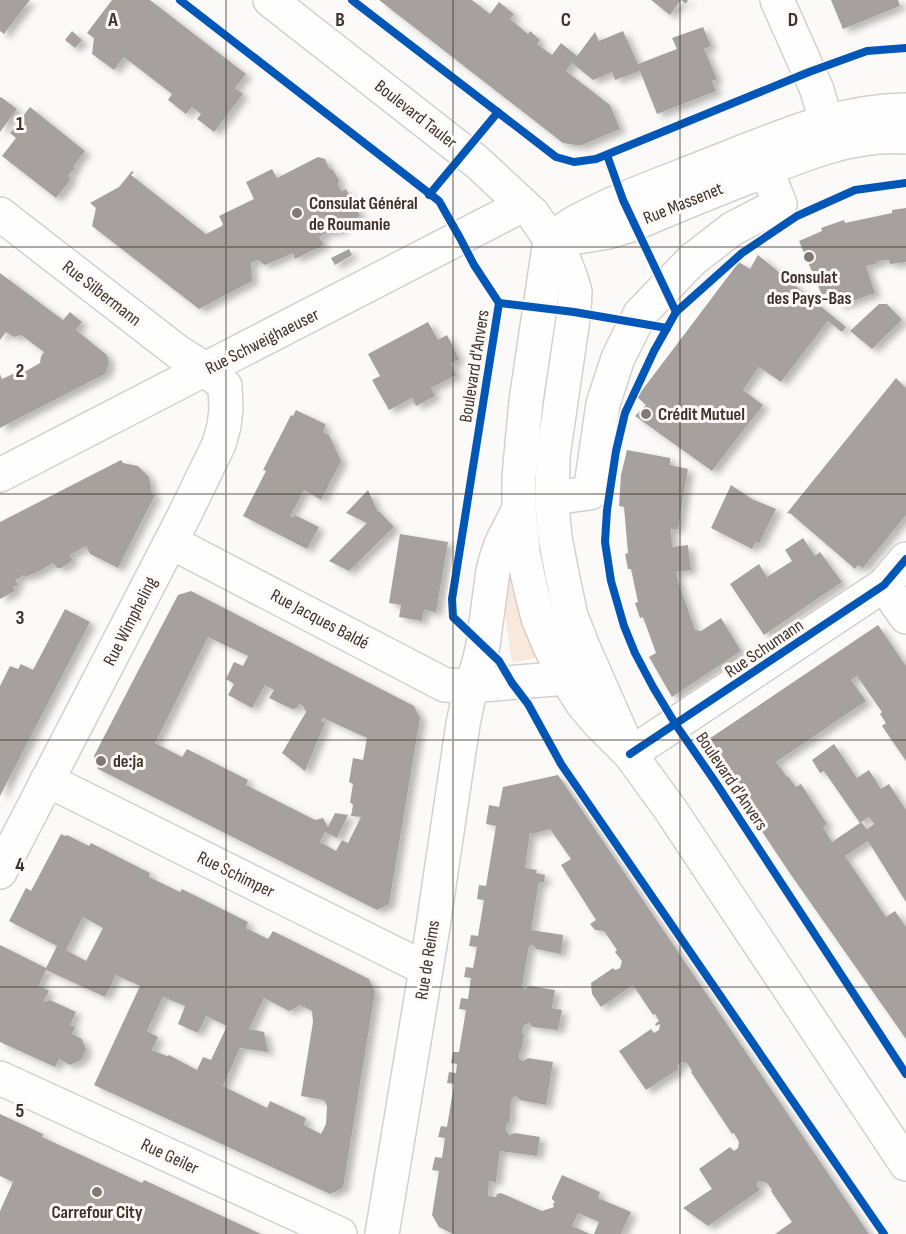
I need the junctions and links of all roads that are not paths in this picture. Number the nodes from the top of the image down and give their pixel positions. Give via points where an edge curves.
1 (270, 0) edge
2 (777, 0) edge
3 (903, 119) edge
4 (828, 134) junction
5 (766, 169) junction
6 (524, 205) junction
7 (0, 214) edge
8 (550, 240) junction
9 (206, 369) junction
10 (0, 475) edge
11 (552, 498) junction
12 (519, 510) junction
13 (171, 542) junction
14 (906, 559) edge
15 (885, 585) junction
16 (906, 617) edge
17 (566, 678) junction
18 (471, 686) junction
19 (630, 754) junction
20 (47, 780) junction
21 (0, 872) edge
22 (426, 969) junction
23 (0, 1078) edge
24 (906, 1164) edge
25 (340, 1234) edge
26 (382, 1234) edge

1 - 6 street, Boulevard Tauler via 477,162
2 - 4 street via 817,90
3 - 4 street, Rue Massenet via 856,114
4 - 5 street, Rue Massenet via 793,158
4 - 8 street, Rue Massenet via 795,131 636,193 574,223
5 - 8 street, Rue Massenet via 634,224 582,237
5 - 11 street via 780,204 724,235 640,314 618,358 603,404 590,493
6 - 8 street, Boulevard Tauler
6 - 9 street, Rue Schweighaeuser
7 - 9 street, Rue Silbermann via 178,352
8 - 11 street via 564,261 575,292 553,456
8 - 12 street via 521,443
9 - 10 street, Rue Schweighaeuser
9 - 13 street, Rue Wimpheling via 225,386 224,426
11 - 19 street via 555,537 571,616
12 - 17 street via 538,618
12 - 18 street via 497,556 483,645
13 - 18 street, Rue Jacques Baldé via 445,685
13 - 20 street, Rue Wimpheling
14 - 15 street, Rue Schumann
15 - 16 street
15 - 19 street, Rue Schumann
17 - 18 street
17 - 19 street via 582,703
18 - 22 street, Rue de Reims
19 - 24 street
20 - 21 street, Rue Wimpheling
20 - 22 street, Rue Schimper
22 - 26 street, Rue de Reims
23 - 25 street, Rue Geiler

